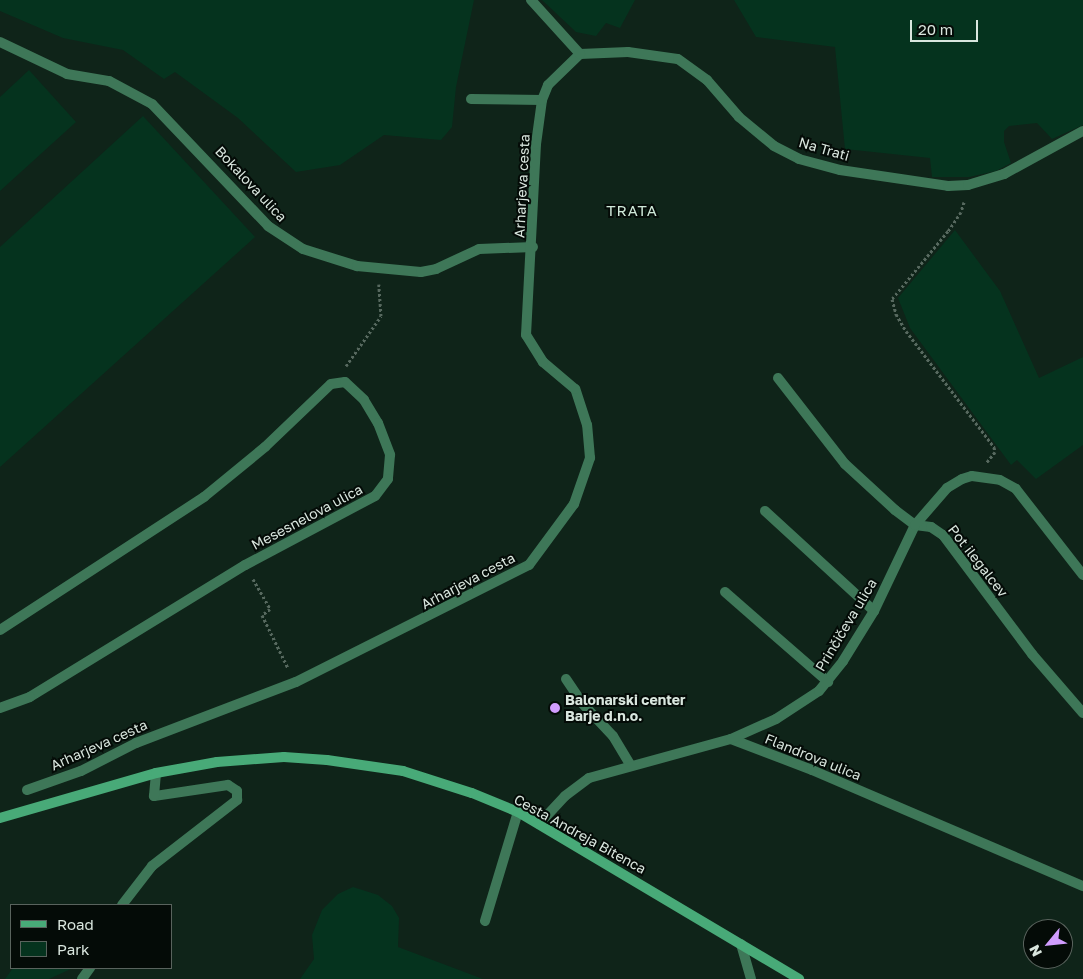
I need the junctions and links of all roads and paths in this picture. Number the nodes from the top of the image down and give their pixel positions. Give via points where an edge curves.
1 (531, 0) edge
2 (0, 42) edge
3 (580, 54) junction
4 (471, 99) dead end
5 (542, 100) junction
6 (1083, 131) edge
7 (968, 186) junction
8 (533, 247) junction
9 (372, 268) junction
10 (778, 378) dead end
11 (331, 384) junction
12 (972, 476) junction
13 (765, 511) dead end
14 (915, 525) junction
15 (245, 565) junction
16 (1083, 575) edge
17 (725, 592) dead end
18 (874, 610) junction
19 (0, 630) edge
20 (566, 679) dead end
21 (296, 682) junction
22 (828, 682) junction
23 (0, 708) edge
24 (1083, 713) edge
25 (731, 739) junction
26 (630, 764) junction
27 (156, 773) junction
28 (26, 790) dead end
29 (518, 812) junction
30 (0, 818) edge
31 (539, 824) junction
32 (1083, 886) edge
33 (123, 904) edge
34 (485, 921) dead end
35 (741, 944) junction
36 (795, 978) edge
37 (751, 979) edge

1 - 3 street
2 - 9 street, Bokalova ulica via 67,74 109,81 126,88 152,104 287,240 303,249
3 - 5 street, Arharjeva cesta via 548,85
3 - 7 street, Na Trati via 628,52 678,59 707,80 739,117 774,146 799,159 840,170
4 - 5 street
5 - 8 street, Arharjeva cesta via 536,144
6 - 7 street, Na Trati via 1004,174
7 - 12 path via 961,212 892,299 906,331 994,447 992,457
8 - 9 street, Bokalova ulica via 479,249 436,269 421,272
8 - 21 street, Arharjeva cesta via 526,298 526,335 543,362 575,390 587,425 590,458 574,504 529,565
9 - 11 path via 379,284 381,316
10 - 14 street, Pot ilegalcev via 845,464
11 - 15 street, Mesesnelova ulica via 345,382 364,400 378,423 390,455 388,479 375,496 360,507
11 - 19 street via 204,498
12 - 14 street, Prinčičeva ulica via 947,488
12 - 16 street via 1000,480 1016,489
13 - 18 street
14 - 18 street, Prinčičeva ulica
14 - 24 street, Pot ilegalcev via 931,526 943,535 1032,654
15 - 21 path via 270,609 262,615
15 - 23 street, Mesesnelova ulica via 30,697
17 - 22 street
18 - 22 street, Prinčičeva ulica
20 - 26 street via 582,703 613,736
21 - 28 street, Arharjeva cesta via 136,743 81,771
22 - 25 street, Prinčičeva ulica via 776,719
25 - 26 street
25 - 32 street, Flandrova ulica via 812,770
26 - 31 street via 589,778 576,786
27 - 29 street, Cesta Andreja Bitenca via 253,758 343,762 403,771 436,780
27 - 30 street, Cesta Andreja Bitenca
27 - 33 street via 154,796 228,785 237,791 238,800 152,866
29 - 31 street, Cesta Andreja Bitenca
29 - 34 street
31 - 35 street, Cesta Andreja Bitenca
35 - 36 street, Cesta Andreja Bitenca
35 - 37 street

